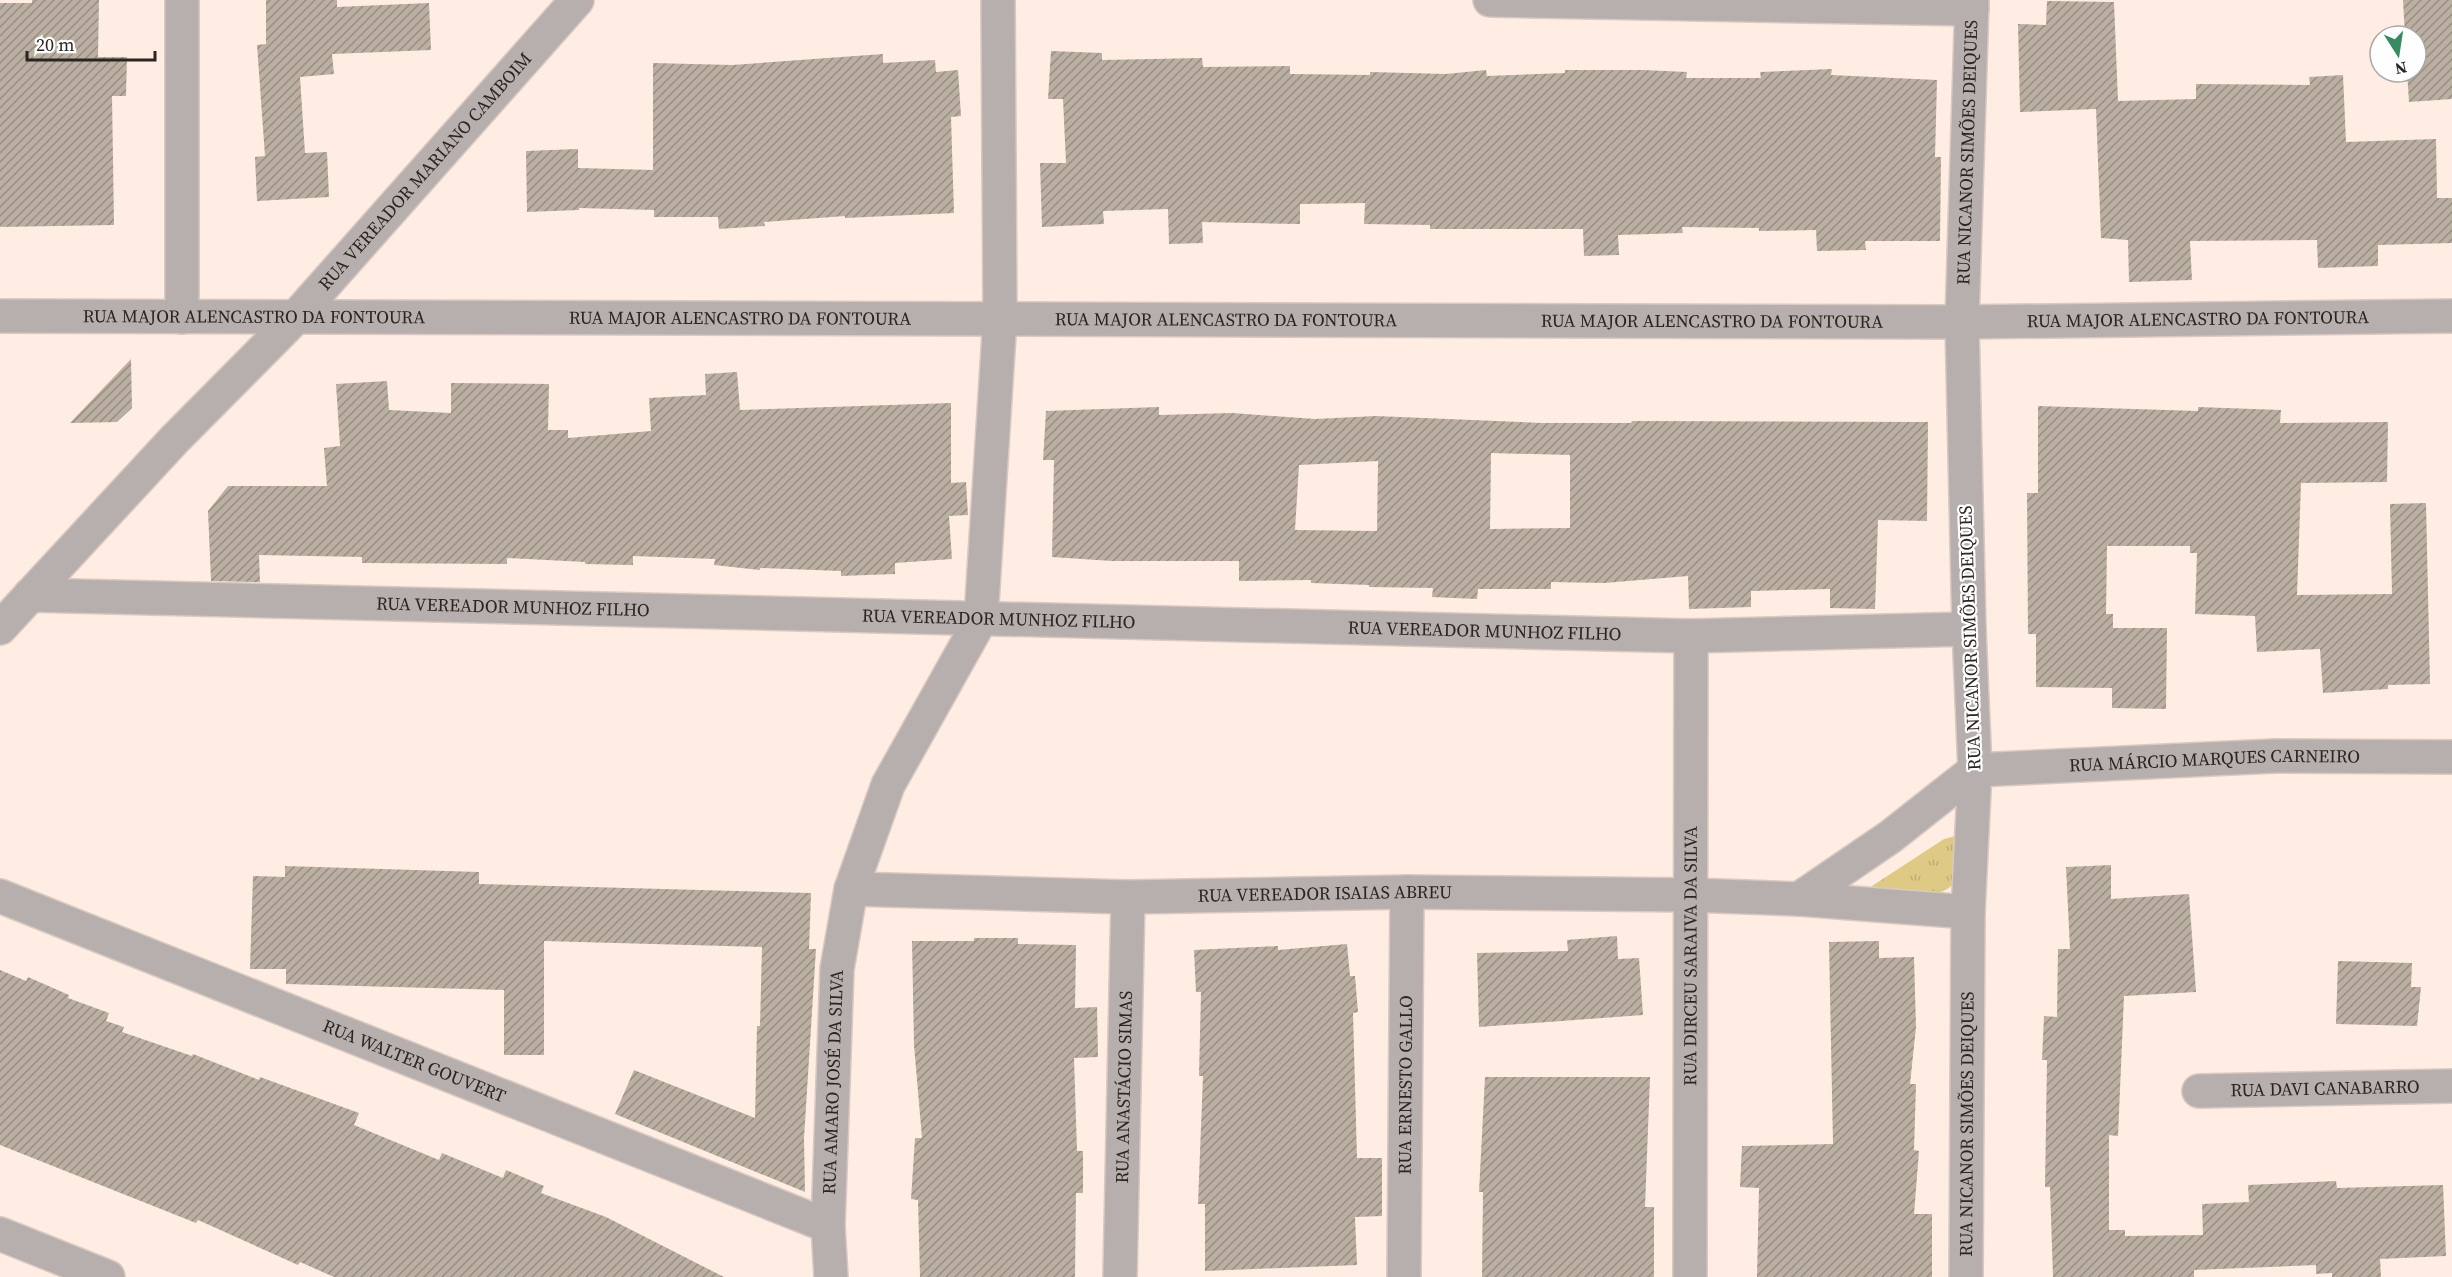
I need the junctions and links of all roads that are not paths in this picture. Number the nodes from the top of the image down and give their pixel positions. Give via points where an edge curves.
1 (182, 0) edge
2 (577, 0) edge
3 (998, 0) edge
4 (1490, 0) edge
5 (1551, 1) edge
6 (1972, 4) edge
7 (0, 316) edge
8 (2452, 316) edge
9 (182, 317) junction
10 (295, 318) junction
11 (1000, 318) junction
12 (1962, 322) junction
13 (30, 596) junction
14 (981, 619) junction
15 (0, 628) edge
16 (1969, 629) junction
17 (1691, 636) junction
18 (2452, 757) edge
19 (1975, 770) junction
20 (851, 889) junction
21 (1407, 892) junction
22 (1691, 895) junction
23 (0, 896) edge
24 (1128, 897) junction
25 (1799, 899) junction
26 (1968, 912) junction
27 (2452, 1086) edge
28 (2199, 1091) dead end
29 (828, 1226) junction
30 (0, 1234) edge
31 (108, 1277) edge
32 (831, 1277) edge
33 (1120, 1277) edge
34 (1404, 1277) edge
35 (1690, 1277) edge
36 (1966, 1277) edge

1 - 9 street
2 - 10 street, RUA VEREADOR MARIANO CAMBOIM
3 - 11 street
4 - 5 street
5 - 6 street
6 - 12 street, RUA NICANOR SIMÕES DEIQUES
7 - 9 street, RUA MAJOR ALENCASTRO DA FONTOURA
8 - 12 street, RUA MAJOR ALENCASTRO DA FONTOURA
9 - 10 street, RUA MAJOR ALENCASTRO DA FONTOURA
10 - 11 street, RUA MAJOR ALENCASTRO DA FONTOURA
10 - 13 street, RUA VEREADOR MARIANO CAMBOIM via 174,440
11 - 12 street, RUA MAJOR ALENCASTRO DA FONTOURA
11 - 14 street
12 - 16 street, RUA NICANOR SIMÕES DEIQUES
13 - 14 street, RUA VEREADOR MUNHOZ FILHO
13 - 15 street, RUA VEREADOR MARIANO CAMBOIM
14 - 17 street, RUA VEREADOR MUNHOZ FILHO
14 - 20 street, RUA AMARO JOSÉ DA SILVA via 888,785
16 - 17 street, RUA VEREADOR MUNHOZ FILHO
16 - 19 street, RUA NICANOR SIMÕES DEIQUES
17 - 22 street, RUA DIRCEU SARAIVA DA SILVA
18 - 19 street, RUA MÁRCIO MARQUES CARNEIRO via 2275,756
19 - 25 street via 1890,837
19 - 26 street, RUA NICANOR SIMÕES DEIQUES
20 - 24 street, RUA VEREADOR ISAIAS ABREU
20 - 29 street, RUA AMARO JOSÉ DA SILVA via 837,969
21 - 22 street, RUA VEREADOR ISAIAS ABREU
21 - 24 street, RUA VEREADOR ISAIAS ABREU
21 - 34 street, RUA ERNESTO GALLO
22 - 25 street, RUA VEREADOR ISAIAS ABREU
22 - 35 street, RUA DIRCEU SARAIVA DA SILVA
23 - 29 street, RUA WALTER GOUVERT
24 - 33 street, RUA ANASTÁCIO SIMAS
25 - 26 street, RUA VEREADOR ISAIAS ABREU
26 - 36 street, RUA NICANOR SIMÕES DEIQUES
27 - 28 street, RUA DAVI CANABARRO
29 - 32 street, RUA AMARO JOSÉ DA SILVA
30 - 31 street

